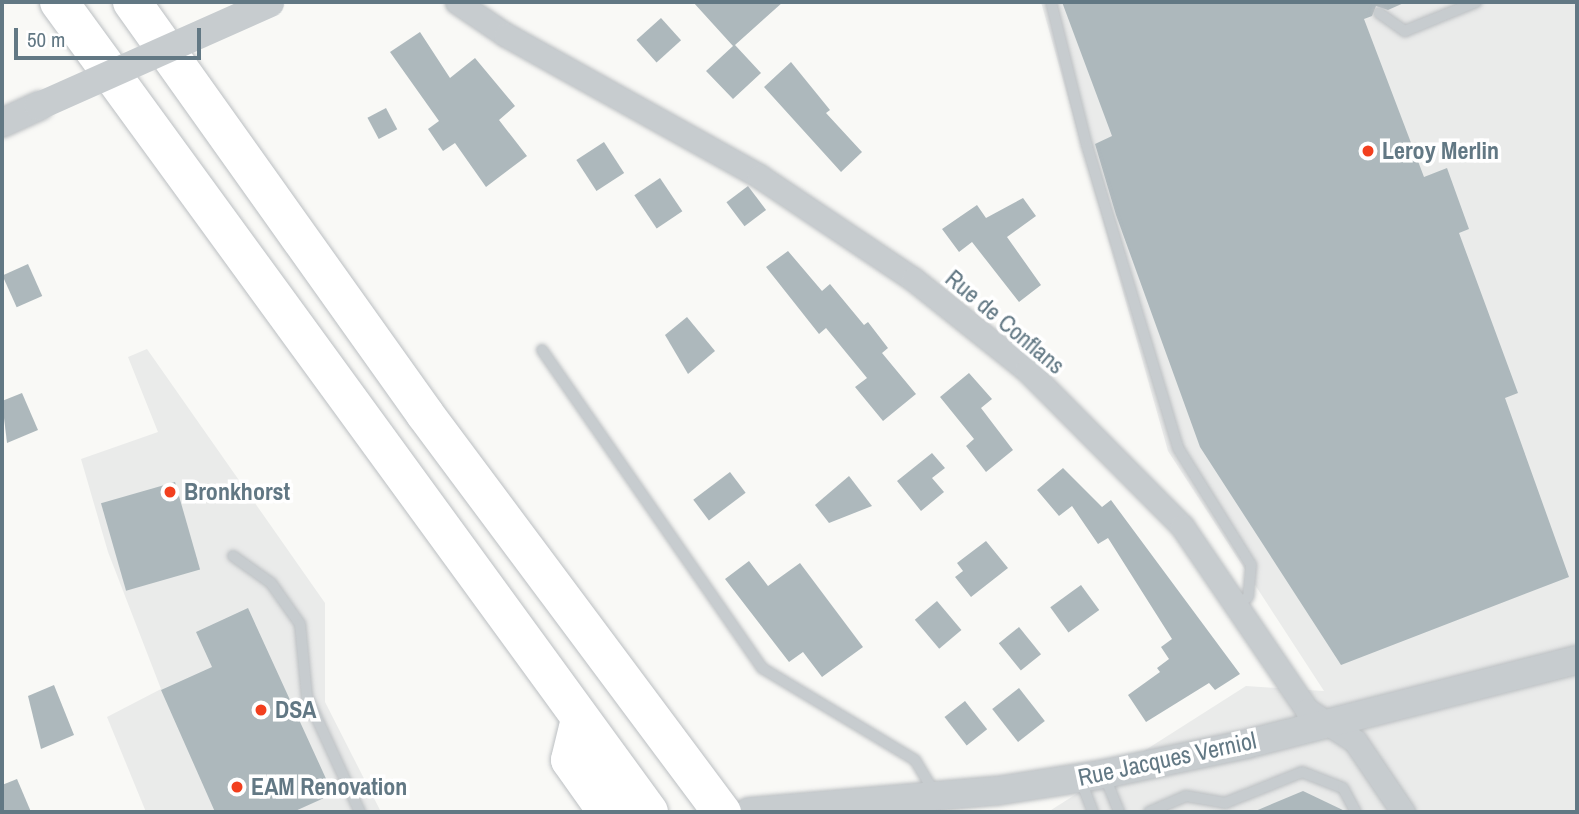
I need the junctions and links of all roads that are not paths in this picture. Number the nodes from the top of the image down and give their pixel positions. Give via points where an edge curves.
1 (59, 2) edge
2 (132, 2) edge
3 (271, 2) edge
4 (457, 2) edge
5 (1051, 2) edge
6 (1476, 2) edge
7 (1379, 13) dead end
8 (2, 123) edge
9 (542, 350) dead end
10 (233, 556) dead end
11 (1237, 605) junction
12 (1577, 660) edge
13 (580, 719) junction
14 (1328, 722) junction
15 (1092, 776) junction
16 (938, 797) junction
17 (900, 805) edge
18 (360, 812) edge
19 (607, 812) edge
20 (649, 812) edge
21 (722, 812) edge
22 (749, 812) edge
23 (1093, 812) edge
24 (1119, 812) edge
25 (1149, 812) edge
26 (1356, 812) edge
27 (1403, 812) edge

1 - 13 highway
2 - 21 highway via 425,414
3 - 8 street, bridge
4 - 11 street, Rue de Conflans via 506,35 759,176 913,279 1027,370 1182,526
5 - 11 lane via 1087,146 1178,448 1251,565 1248,597
6 - 7 lane via 1405,31
9 - 16 lane via 762,668 915,760
10 - 18 lane via 271,583 300,624 307,697
11 - 14 street, Rue de Conflans via 1307,710
12 - 14 street, Rue Jacques Verniol
13 - 19 highway via 570,760
13 - 20 highway
14 - 15 street, Rue Jacques Verniol
14 - 27 street, Rue de Conflans via 1355,741
15 - 16 street, Rue Jacques Verniol
15 - 23 lane
15 - 24 lane
16 - 17 street, Rue Jacques Verniol
17 - 22 street, Rue Jacques Verniol via 858,801
25 - 26 lane via 1186,796 1225,803 1302,772 1343,788

